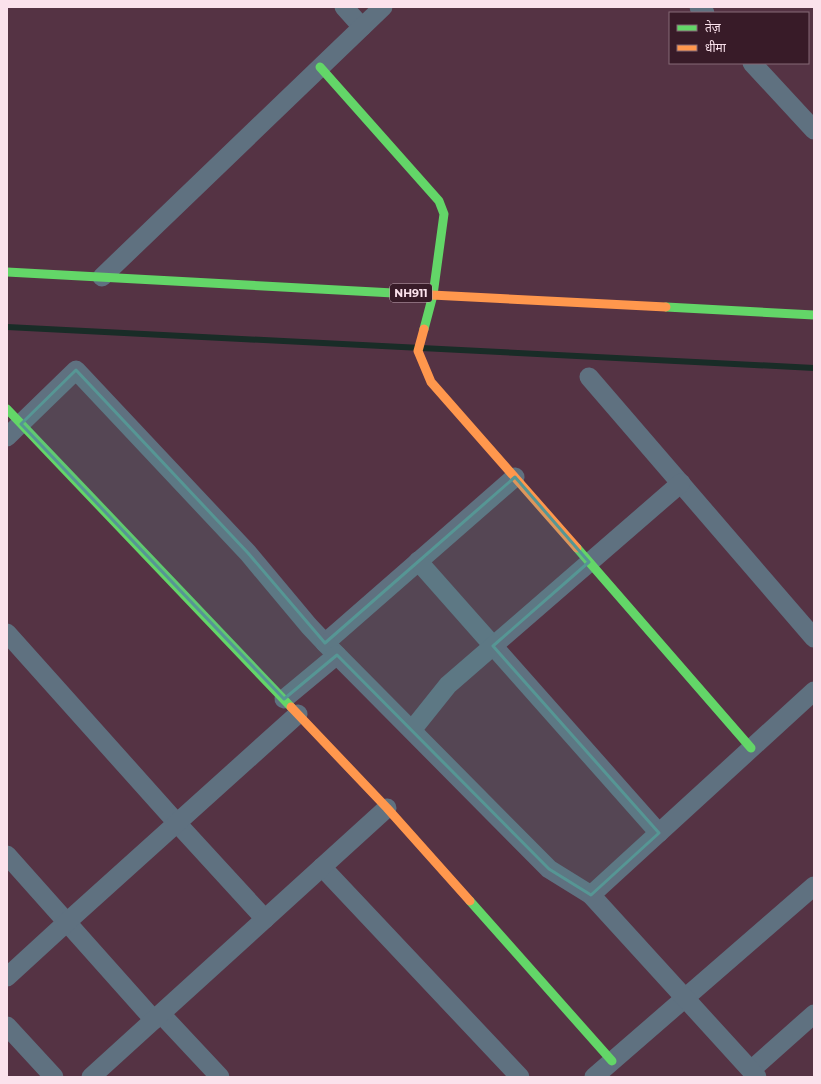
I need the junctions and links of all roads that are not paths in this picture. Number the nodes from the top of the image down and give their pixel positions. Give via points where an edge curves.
1 (344, 7) edge
2 (383, 7) edge
3 (362, 27) junction
4 (753, 64) edge
5 (320, 67) junction
6 (814, 130) edge
7 (7, 272) edge
8 (102, 277) junction
9 (433, 295) junction
10 (814, 315) edge
11 (588, 377) dead end
12 (7, 409) edge
13 (21, 424) junction
14 (7, 437) edge
15 (515, 476) junction
16 (681, 483) junction
17 (418, 561) junction
18 (590, 562) junction
19 (7, 633) edge
20 (814, 638) edge
21 (493, 646) junction
22 (331, 649) junction
23 (814, 691) edge
24 (284, 699) junction
25 (298, 714) junction
26 (412, 730) junction
27 (751, 748) junction
28 (387, 808) junction
29 (177, 823) junction
30 (660, 832) junction
31 (7, 855) edge
32 (322, 867) junction
33 (812, 892) edge
34 (592, 895) junction
35 (265, 919) junction
36 (67, 922) junction
37 (7, 977) edge
38 (685, 998) junction
39 (814, 1014) edge
40 (157, 1017) junction
41 (7, 1026) edge
42 (612, 1061) junction
43 (100, 1074) edge
44 (754, 1074) edge
45 (54, 1077) edge
46 (220, 1077) edge
47 (520, 1077) edge
48 (594, 1077) edge

1 - 3 street
2 - 3 street
3 - 5 street
4 - 6 street
5 - 8 street
5 - 9 main road via 439,201 444,214
7 - 8 main road, NH911
8 - 9 main road, NH911
9 - 10 main road, NH911
9 - 15 main road via 418,351 431,382
11 - 16 street
12 - 13 main road
13 - 14 street
13 - 22 street via 76,370 248,553
13 - 24 main road
15 - 17 street
15 - 18 main road
16 - 18 street
16 - 20 street
17 - 21 street
17 - 22 street
18 - 21 street
18 - 27 main road
19 - 29 street
21 - 26 street via 448,685
21 - 30 street
22 - 24 street
22 - 26 street
23 - 27 street
24 - 25 main road
25 - 28 main road
25 - 29 street
26 - 34 street via 549,869
27 - 30 street
28 - 32 street
28 - 42 main road
29 - 35 street
29 - 36 street
30 - 34 street
31 - 36 street
32 - 35 street
32 - 47 street
33 - 38 street
34 - 38 street
35 - 40 street
36 - 37 street
36 - 40 street
38 - 42 street
38 - 44 street
39 - 44 street
40 - 43 street
40 - 46 street
41 - 45 street
42 - 48 street

